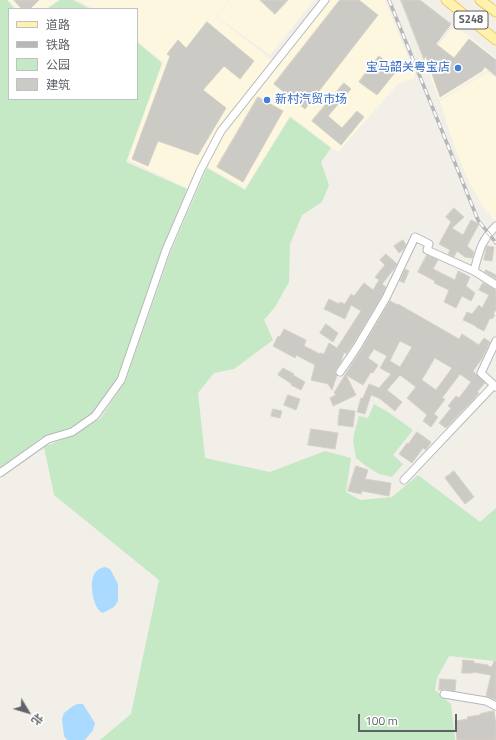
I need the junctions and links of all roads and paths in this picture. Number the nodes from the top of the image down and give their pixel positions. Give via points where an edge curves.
1 (325, 0) edge
2 (446, 0) edge
3 (480, 0) edge
4 (496, 12) edge
5 (496, 40) edge
6 (496, 226) edge
7 (474, 271) junction
8 (496, 285) edge
9 (496, 341) edge
10 (340, 372) dead end
11 (495, 386) edge
12 (0, 473) edge
13 (404, 480) dead end
14 (444, 694) dead end
15 (496, 706) edge

1 - 12 street via 221,131 166,250 122,380 95,416 72,432 48,439
2 - 5 main road, S248
3 - 4 main road, S248
6 - 7 street via 488,233 481,246
7 - 8 street
7 - 10 street via 427,250 429,244 415,237 386,298
9 - 11 street via 481,373
11 - 13 street
14 - 15 street via 486,701

